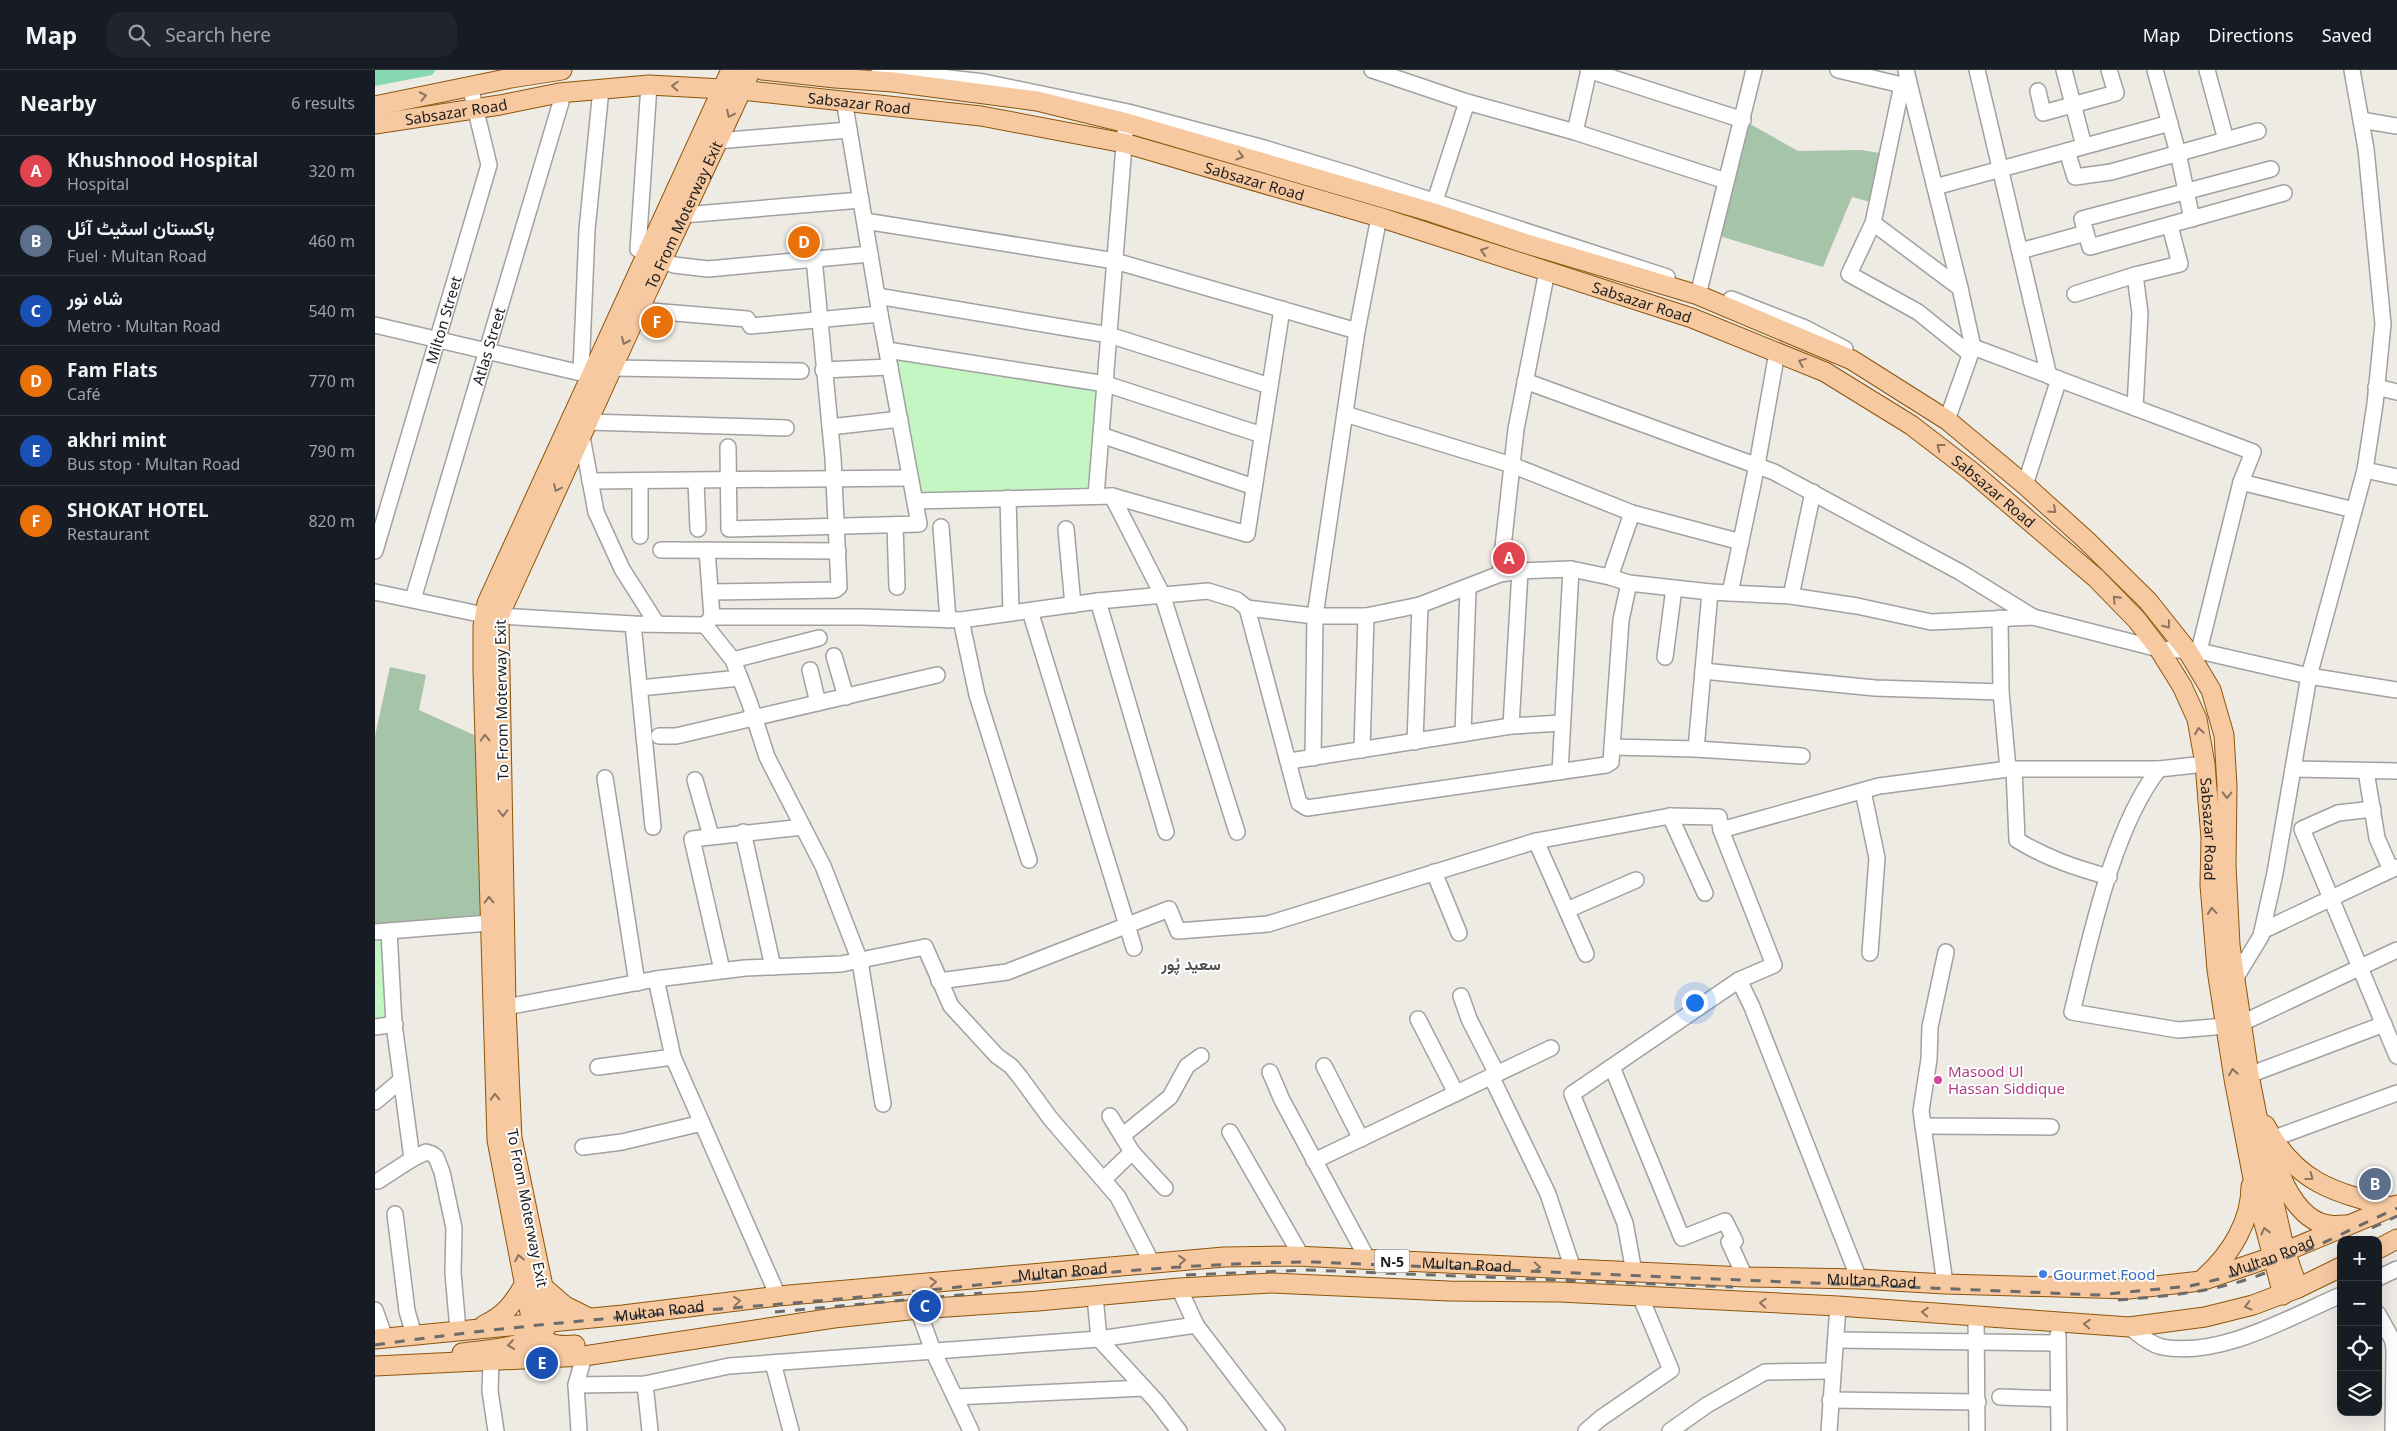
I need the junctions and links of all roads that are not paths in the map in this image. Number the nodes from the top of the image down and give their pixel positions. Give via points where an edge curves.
1 (562, 70) edge
2 (731, 70) edge
3 (751, 70) edge
4 (763, 70) edge
5 (1372, 70) edge
6 (1588, 70) edge
7 (1754, 70) edge
8 (1837, 70) edge
9 (1977, 70) edge
10 (2064, 70) edge
11 (2109, 70) edge
12 (2207, 70) edge
13 (2352, 70) edge
14 (2160, 71) edge
15 (797, 72) edge
16 (892, 73) edge
17 (835, 74) edge
18 (1411, 76) edge
19 (960, 79) edge
20 (1906, 79) edge
21 (649, 85) junction
22 (470, 86) junction
23 (722, 88) junction
24 (601, 89) junction
25 (741, 90) junction
26 (2038, 90) dead end
27 (559, 93) junction
28 (844, 100) junction
29 (1467, 102) junction
30 (375, 106) edge
31 (2073, 106) junction
32 (475, 108) junction
33 (1128, 118) junction
34 (1743, 120) junction
35 (2361, 120) junction
36 (2170, 123) junction
37 (375, 124) edge
38 (2397, 126) edge
39 (849, 130) junction
40 (2258, 131) dead end
41 (1575, 132) junction
42 (2226, 140) junction
43 (717, 141) junction
44 (1124, 143) junction
45 (2084, 146) junction
46 (2067, 151) junction
47 (2178, 153) junction
48 (2271, 169) dead end
49 (2001, 170) junction
50 (1726, 181) junction
51 (1935, 187) junction
52 (2186, 192) junction
53 (2284, 193) dead end
54 (861, 200) junction
55 (1433, 206) junction
56 (683, 215) junction
57 (1379, 217) junction
58 (2193, 219) junction
59 (865, 221) junction
60 (1873, 222) junction
61 (2170, 226) junction
62 (2086, 233) junction
63 (1524, 243) junction
64 (2020, 251) junction
65 (870, 254) junction
66 (654, 256) junction
67 (814, 258) junction
68 (1115, 261) junction
69 (1519, 262) junction
70 (2135, 275) junction
71 (1547, 276) junction
72 (1960, 288) junction
73 (1699, 292) junction
74 (2075, 294) dead end
75 (877, 296) junction
76 (1281, 309) junction
77 (639, 310) junction
78 (880, 314) junction
79 (819, 318) junction
80 (375, 325) edge
81 (1357, 331) junction
82 (1109, 335) junction
83 (439, 340) junction
84 (887, 350) junction
85 (1971, 350) junction
86 (488, 352) junction
87 (1776, 356) junction
88 (890, 367) junction
89 (613, 368) junction
90 (823, 370) junction
91 (801, 371) dead end
92 (585, 376) junction
93 (2054, 378) junction
94 (1525, 381) junction
95 (1106, 384) junction
96 (1270, 386) junction
97 (2376, 387) junction
98 (2397, 392) edge
99 (2135, 408) junction
100 (1345, 414) junction
101 (1948, 417) junction
102 (900, 419) junction
103 (830, 427) junction
104 (785, 428) dead end
105 (585, 430) junction
106 (1101, 435) junction
107 (1262, 435) junction
108 (728, 447) dead end
109 (1512, 465) junction
110 (1757, 466) junction
111 (2365, 470) junction
112 (834, 477) junction
113 (2397, 477) edge
114 (911, 478) junction
115 (590, 481) junction
116 (640, 481) junction
117 (696, 481) junction
118 (729, 481) junction
119 (2027, 482) junction
120 (2241, 482) junction
121 (1254, 487) junction
122 (1813, 492) junction
123 (1096, 496) junction
124 (1112, 496) junction
125 (1008, 498) junction
126 (915, 501) junction
127 (2355, 510) junction
128 (1633, 512) junction
129 (895, 525) junction
130 (836, 526) junction
131 (941, 527) dead end
132 (698, 529) dead end
133 (1066, 529) dead end
134 (640, 536) dead end
135 (1741, 542) junction
136 (661, 550) dead end
137 (707, 550) junction
138 (838, 550) junction
139 (375, 551) edge
140 (1571, 570) junction
141 (1520, 571) junction
142 (1500, 574) junction
143 (1610, 577) junction
144 (1629, 583) junction
145 (897, 587) dead end
146 (1468, 588) junction
147 (1674, 588) junction
148 (375, 592) edge
149 (710, 592) junction
150 (1710, 592) junction
151 (1730, 593) junction
152 (1162, 594) junction
153 (1791, 596) junction
154 (413, 599) junction
155 (1098, 601) junction
156 (1073, 605) junction
157 (1420, 605) junction
158 (1247, 608) junction
159 (1030, 611) junction
160 (1011, 613) junction
161 (491, 615) junction
162 (1315, 616) junction
163 (1366, 616) junction
164 (2033, 617) junction
165 (2000, 618) junction
166 (955, 620) junction
167 (709, 621) junction
168 (633, 624) junction
169 (657, 624) junction
170 (819, 638) dead end
171 (2159, 649) junction
172 (2193, 650) junction
173 (834, 656) dead end
174 (1665, 657) dead end
175 (733, 660) junction
176 (809, 670) dead end
177 (1703, 671) junction
178 (937, 675) dead end
179 (2309, 676) junction
180 (740, 678) junction
181 (639, 688) junction
182 (2397, 690) edge
183 (2001, 692) junction
184 (846, 697) junction
185 (818, 703) junction
186 (755, 718) junction
187 (1563, 723) junction
188 (1511, 726) junction
189 (1463, 734) junction
190 (659, 736) dead end
191 (1415, 742) junction
192 (1612, 747) junction
193 (1696, 749) junction
194 (1363, 750) junction
195 (1802, 756) dead end
196 (1313, 758) junction
197 (1290, 761) junction
198 (2205, 764) junction
199 (2011, 769) junction
200 (2159, 769) junction
201 (2293, 769) junction
202 (2366, 770) junction
203 (2397, 771) edge
204 (1560, 772) junction
205 (605, 778) dead end
206 (695, 780) dead end
207 (1863, 791) junction
208 (2373, 810) junction
209 (1670, 816) junction
210 (803, 826) junction
211 (653, 827) dead end
212 (1721, 830) junction
213 (743, 832) junction
214 (1166, 832) dead end
215 (1237, 832) dead end
216 (711, 836) junction
217 (1536, 841) junction
218 (1029, 860) dead end
219 (2394, 869) edge
220 (1434, 872) junction
221 (2109, 877) junction
222 (1636, 880) dead end
223 (1705, 893) dead end
224 (2331, 898) junction
225 (1567, 910) junction
226 (489, 923) junction
227 (1127, 925) junction
228 (382, 931) edge
229 (2262, 931) junction
230 (1459, 933) dead end
231 (1134, 948) dead end
232 (2223, 948) junction
233 (2397, 950) edge
234 (1946, 952) dead end
235 (1871, 953) dead end
236 (1586, 954) dead end
237 (860, 961) junction
238 (773, 967) junction
239 (2360, 968) junction
240 (722, 970) junction
241 (2236, 977) junction
242 (656, 979) junction
243 (1739, 980) junction
244 (939, 981) junction
245 (637, 982) junction
246 (1461, 996) dead end
247 (506, 1007) junction
248 (1419, 1019) dead end
249 (394, 1024) junction
250 (2384, 1024) junction
251 (2234, 1025) junction
252 (375, 1027) edge
253 (1551, 1048) dead end
254 (2397, 1055) edge
255 (1201, 1056) dead end
256 (673, 1057) junction
257 (1324, 1066) dead end
258 (598, 1067) dead end
259 (1613, 1067) junction
260 (1270, 1072) dead end
261 (1494, 1075) junction
262 (2249, 1075) junction
263 (401, 1080) junction
264 (2397, 1092) edge
265 (1456, 1093) junction
266 (375, 1102) edge
267 (883, 1104) dead end
268 (2258, 1113) junction
269 (1110, 1116) dead end
270 (702, 1123) junction
271 (1923, 1126) junction
272 (2051, 1127) dead end
273 (1230, 1132) dead end
274 (1121, 1136) junction
275 (1361, 1139) junction
276 (2272, 1139) junction
277 (583, 1147) dead end
278 (1132, 1152) junction
279 (412, 1159) junction
280 (1314, 1161) junction
281 (2250, 1164) junction
282 (1104, 1179) junction
283 (378, 1181) dead end
284 (1165, 1188) dead end
285 (2395, 1206) edge
286 (395, 1214) dead end
287 (2347, 1224) junction
288 (2397, 1239) edge
289 (2382, 1247) edge
290 (2278, 1254) junction
291 (1302, 1256) junction
292 (1368, 1260) junction
293 (1152, 1263) junction
294 (1573, 1269) junction
295 (2337, 1269) edge
296 (2397, 1269) edge
297 (1634, 1272) junction
298 (2382, 1276) edge
299 (1745, 1277) junction
300 (1859, 1279) junction
301 (2201, 1281) junction
302 (1945, 1284) junction
303 (524, 1285) junction
304 (543, 1287) junction
305 (1179, 1288) junction
306 (2291, 1291) junction
307 (778, 1296) junction
308 (1095, 1296) junction
309 (2337, 1297) edge
310 (1641, 1298) junction
311 (1838, 1306) junction
312 (918, 1309) junction
313 (375, 1310) edge
314 (1977, 1316) junction
315 (589, 1318) junction
316 (2382, 1321) edge
317 (2057, 1322) junction
318 (541, 1325) junction
319 (1196, 1325) junction
320 (2129, 1327) junction
321 (467, 1329) junction
322 (413, 1335) junction
323 (380, 1338) edge
324 (1099, 1339) junction
325 (1837, 1340) junction
326 (1978, 1343) junction
327 (2058, 1343) junction
328 (635, 1349) junction
329 (933, 1351) junction
330 (584, 1356) junction
331 (491, 1362) junction
332 (773, 1363) junction
333 (421, 1365) junction
334 (375, 1366) edge
335 (1832, 1371) junction
336 (645, 1384) junction
337 (576, 1385) junction
338 (1144, 1388) junction
339 (955, 1397) junction
340 (2000, 1398) dead end
341 (2059, 1399) junction
342 (1830, 1400) junction
343 (1978, 1402) junction
344 (496, 1431) edge
345 (579, 1431) edge
346 (650, 1431) edge
347 (791, 1431) edge
348 (971, 1431) edge
349 (1179, 1431) edge
350 (1277, 1431) edge
351 (1586, 1431) edge
352 (1670, 1431) edge
353 (1829, 1431) edge
354 (1977, 1431) edge
355 (2059, 1431) edge
356 (2393, 1431) edge

1 - 22 main road, Sabsazar Road
2 - 23 main road, To From Moterway Exit
3 - 25 main road, To From Moterway Exit
4 - 15 main road, Sabsazar Road
5 - 18 street
6 - 34 street
6 - 41 street
7 - 34 street
8 - 20 street
9 - 49 street
10 - 31 street
11 - 31 street via 2116,93
12 - 42 street
13 - 35 street
14 - 36 street
15 - 17 main road, Sabsazar Road
16 - 17 main road, Sabsazar Road
16 - 19 main road, Sabsazar Road
18 - 29 street
19 - 33 main road, Sabsazar Road via 1037,101
20 - 51 street
20 - 60 street
23 -> 21 main road, Sabsazar Road
21 - 24 main road, Sabsazar Road
21 - 66 street via 638,249
30 -> 22 main road, Sabsazar Road
22 - 32 street, Milton Street
23 - 25 main road, Sabsazar Road
23 - 66 main road, To From Moterway Exit
24 - 27 main road, Sabsazar Road
24 - 92 street via 587,230
25 - 28 main road, Sabsazar Road
25 -> 43 main road, To From Moterway Exit
26 - 31 street via 2043,113
27 - 32 main road, Sabsazar Road
27 - 86 street, Atlas Street via 561,102
28 - 39 street
28 - 44 main road, Sabsazar Road via 981,116
29 - 41 street
29 - 55 street
31 - 45 street
32 - 37 main road, Sabsazar Road
32 - 83 street, Milton Street via 489,165
33 - 44 street
33 - 55 main road, Sabsazar Road
34 - 50 street
35 - 38 street
35 - 97 street via 2383,324
36 - 45 street
36 - 47 street
39 - 43 street
39 - 54 street
40 - 42 street
41 - 50 street
42 - 47 street
43 - 56 main road, To From Moterway Exit
44 - 57 main road, Sabsazar Road
44 - 68 street
45 - 46 street
46 - 47 street via 2075,177 2111,172
46 - 49 street
47 - 52 street
48 - 52 street
49 - 51 street
49 - 64 street
50 - 73 street
51 - 72 street
52 - 58 street
52 - 62 street via 2082,219
53 - 58 street
54 - 56 street
54 - 59 street
55 - 63 main road, Sabsazar Road
55 - 73 street
56 - 66 main road, To From Moterway Exit
69 -> 57 main road, Sabsazar Road
57 - 81 street
58 - 61 street
59 - 65 street
59 - 68 street
60 - 72 street
60 - 85 street via 1849,274 1918,312
61 - 62 street via 2090,247
61 - 70 street via 2180,264
62 - 64 street
63 - 69 main road
63 - 73 main road, Sabsazar Road
64 - 93 street
65 - 67 street
65 - 75 street
66 - 67 street via 674,266 708,269
66 - 77 main road, To From Moterway Exit
66 - 92 main road, To From Moterway Exit
67 - 79 street
68 - 76 street
68 - 82 street
69 - 71 main road, Sabsazar Road
70 - 74 street
70 - 99 street via 2140,313
71 - 87 main road, Sabsazar Road via 1692,318
71 - 94 street
72 - 85 street
73 - 101 main road, Sabsazar Road via 1851,360
75 - 78 street
75 - 82 street
76 - 81 street
76 - 96 street
77 - 79 street via 747,319 751,326
77 -> 89 main road, To From Moterway Exit
78 - 79 street
78 - 84 street
79 - 90 street
80 - 83 street
81 - 100 street
82 - 95 street
82 - 96 street
83 - 86 street
83 - 139 street, Milton Street
84 - 88 street
84 - 95 street
85 - 93 street
85 - 101 street
86 - 92 street
86 - 154 street, Atlas Street
87 - 110 street
171 -> 87 main road, Sabsazar Road via 2137,620 2096,578 1971,471 1911,425 1825,372
88 - 90 street
88 - 102 street
89 - 91 street
89 - 105 main road, To From Moterway Exit
90 - 103 street
92 - 161 main road, To From Moterway Exit via 487,603
93 - 99 street
93 - 119 street
94 - 109 street
94 - 110 street
95 - 106 street
95 - 107 street
96 - 107 street
97 - 98 street
97 - 111 street
99 - 120 street via 2253,452
100 - 109 street
100 - 162 street
101 - 119 main road, Sabsazar Road
102 - 103 street
102 - 114 street
103 - 112 street
104 - 105 street
105 - 115 street
105 -> 161 main road, To From Moterway Exit
106 - 121 street
106 - 123 street
107 - 121 street
108 - 118 street
109 - 128 street
109 - 142 street
110 - 122 street
110 - 135 street
111 - 113 street
111 - 127 street
112 - 114 street
112 - 118 street
112 - 130 street
114 - 126 street
115 - 116 street
115 - 169 street via 596,512 622,569
116 - 117 street
116 - 134 street
117 - 118 street
117 - 132 street
118 - 130 street via 729,529
119 -> 172 main road, Sabsazar Road
120 - 127 street
120 - 172 street
121 - 124 street via 1247,534
122 - 153 street
122 - 164 street via 1960,572
123 - 124 street
123 - 125 street
124 - 152 street
125 - 126 street
125 - 160 street
126 - 129 street via 919,524
127 - 179 street
128 - 135 street
128 - 143 street
129 - 130 street
129 - 145 street
130 - 138 street
131 - 166 street
133 - 156 street
135 - 151 street
136 - 137 street
137 - 138 street
137 - 149 street
138 - 149 street via 840,582 835,590
140 - 141 street
140 - 143 street
140 - 187 street
141 - 142 street
141 - 188 street
142 - 146 street
143 - 144 street
144 - 147 street
144 - 192 street via 1621,620
146 - 157 street
146 - 189 street
147 - 150 street
147 - 174 street
148 - 154 street
149 - 167 street
150 - 151 street
150 - 177 street
151 - 153 street
152 - 155 street
152 - 158 street via 1208,591 1237,600
152 - 215 street
153 - 165 street via 1931,622
154 - 161 street
155 - 156 street
155 - 214 street
156 - 159 street
157 - 163 street
157 - 191 street
158 - 162 street
158 - 197 street
159 - 160 street
159 - 227 street
160 - 166 street
161 - 168 street
226 -> 161 main road, To From Moterway Exit via 483,671
161 -> 247 main road, To From Moterway Exit
162 - 163 street
162 - 196 street
163 - 194 street
164 - 165 street
164 - 171 street
165 - 183 street
166 - 167 street via 862,617
166 - 218 street
167 - 169 street
167 - 175 street
168 - 169 street
168 - 181 street
170 - 175 street
171 - 172 street
198 -> 171 main road, Sabsazar Road via 2197,719 2182,686
172 - 179 street
172 -> 232 main road, Sabsazar Road via 2211,690 2224,735 2227,786
173 - 184 street
175 - 180 street
176 - 185 street
177 - 183 street via 1875,688
177 - 193 street
178 - 184 street
179 - 182 street
179 - 201 street
180 - 181 street
180 - 186 street
181 - 211 street
183 - 199 street
184 - 185 street
185 - 186 street
186 - 190 street via 676,736
186 - 210 street via 767,757
187 - 188 street
187 - 204 street
188 - 189 street
189 - 191 street
191 - 194 street
192 - 193 street
192 - 204 street via 1611,762 1606,765
193 - 195 street
194 - 196 street
196 - 197 street
197 - 204 street via 1299,803 1307,808
198 - 200 street
232 -> 198 main road, Sabsazar Road via 2210,885 2211,838
199 - 200 street
199 - 207 street via 1879,786
199 - 221 street via 2017,840 2054,860
200 - 221 street via 2131,816
201 - 202 street
201 - 229 street
202 - 203 street
202 - 208 street
205 - 245 street
206 - 216 street
207 - 212 street
207 - 235 street via 1877,858
208 - 219 street via 2377,838
208 - 224 street via 2337,813 2302,829
209 - 212 street via 1719,817
209 - 217 street
209 - 223 street
210 - 213 street
210 - 237 street via 823,866
212 - 243 street via 1774,965
213 - 216 street
213 - 238 street
216 - 240 street via 692,838
217 - 220 street
217 - 225 street
219 - 224 street
220 - 227 street via 1268,924 1178,931 1169,909
220 - 230 street
221 - 251 street via 2072,1012 2178,1030
222 - 225 street
224 - 229 street
224 - 239 street
225 - 236 street
226 - 228 street
303 -> 226 main road, To From Moterway Exit via 497,1140
227 - 231 street
227 - 244 street via 1007,972
228 - 249 street
229 - 241 street via 2252,954
232 - 241 main road, Sabsazar Road
232 - 251 main road, Sabsazar Road
233 - 239 street
234 - 271 street via 1930,1027 1921,1110
237 - 238 street
237 - 244 street via 925,947
237 - 267 street
238 - 240 street
239 - 250 street
239 - 251 street
240 - 242 street
241 - 251 main road, Sabsazar Road
242 - 245 street
242 - 256 street
243 - 259 street
243 - 300 street
244 - 282 street via 951,1006 997,1056 1011,1066 1050,1118
245 - 247 street
246 - 261 street
247 - 304 main road, To From Moterway Exit via 512,1138
248 - 265 street
249 - 252 street
249 - 263 street
250 - 254 street
250 - 262 street
251 - 262 main road, Sabsazar Road
281 -> 251 main road, Sabsazar Road
253 - 261 street
255 - 274 street via 1187,1066 1170,1097
256 - 258 street
256 - 270 street
257 - 275 street
259 - 297 street via 1572,1094 1625,1223
259 - 299 street via 1682,1238 1725,1221 1735,1241 1729,1242
260 - 280 street via 1281,1100
261 - 265 street
261 - 294 street via 1548,1194
262 - 268 main road, Sabsazar Road
263 - 266 street
263 - 279 street
264 - 276 street
265 - 275 street
268 - 276 main road
268 - 290 main road, Sabsazar Road
269 - 274 street
270 - 277 street via 622,1142
270 - 307 street
271 - 272 street
271 - 302 street
273 - 291 street
274 - 278 street
275 - 280 street
276 -> 285 main road via 2298,1169 2314,1181 2334,1191
276 - 287 main road via 2282,1180 2308,1216 2328,1226
278 - 282 street
278 - 284 street
279 - 283 street
279 - 321 street via 426,1152 432,1154 442,1172 454,1228 453,1273
280 - 292 street
290 -> 281 main road, Sabsazar Road
281 - 301 main road via 2251,1193 2241,1233 2220,1264
282 - 293 street via 1118,1197
285 - 287 main road, Multan Road / N-5
286 - 322 street via 407,1312
287 - 290 main road, Multan Road / N-5
288 - 289 main road
290 - 301 main road, Multan Road / N-5
290 - 306 main road, Sabsazar Road
291 - 292 main road, Multan Road / N-5
293 -> 291 main road, Multan Road / N-5 via 1224,1257
292 -> 294 main road, Multan Road / N-5
307 -> 293 main road, Multan Road / N-5
294 - 297 main road, Multan Road / N-5
295 - 306 main road, Multan Road / N-5
296 - 298 street
297 - 299 main road, Multan Road / N-5
299 - 300 main road, Multan Road / N-5
300 - 302 main road, Multan Road / N-5
301 - 302 main road, Multan Road / N-5 via 2129,1289
303 - 318 main road, To From Moterway Exit
303 - 321 main road via 515,1302 500,1317
304 - 315 main road via 565,1306
304 - 318 main road, To From Moterway Exit
305 - 308 main road, Multan Road / N-5
305 - 310 main road, Multan Road / N-5 via 1272,1283 1560,1292
305 - 319 street
306 -> 320 main road, Multan Road / N-5 via 2205,1317
315 -> 307 main road, Multan Road / N-5
308 - 312 main road, Multan Road / N-5
308 - 324 street
309 - 320 street via 2225,1344 2184,1349 2160,1347
311 -> 310 main road, Multan Road / N-5
310 - 351 street via 1671,1370
314 -> 311 main road, Multan Road / N-5
311 - 325 street
312 - 328 main road, Multan Road / N-5 via 834,1318
312 - 329 street
313 - 323 street
314 - 317 main road, Multan Road / N-5
314 - 326 street
315 - 318 main road, Multan Road / N-5
316 - 356 street via 2395,1350
320 -> 317 main road, Multan Road / N-5
317 - 327 street
318 - 321 main road, Multan Road / N-5
318 - 328 main road via 549,1343 555,1346 616,1342
318 -> 333 main road via 527,1343 441,1356
319 - 324 street
319 - 350 street
321 - 322 main road, Multan Road / N-5
322 - 323 main road, Multan Road / N-5
324 - 329 street
324 - 338 street
325 - 326 street
325 - 335 street
326 - 327 street
326 - 343 street
327 - 341 street
328 - 330 main road, Multan Road / N-5
329 - 332 street
329 - 339 street
330 - 331 main road, Multan Road / N-5
330 - 337 street
331 - 333 main road, Multan Road / N-5
331 - 344 street via 490,1391
332 - 336 street via 729,1366
332 - 347 street
333 - 334 main road, Multan Road / N-5
335 - 342 street
335 - 352 street via 1765,1372 1707,1405
336 - 337 street
336 - 346 street
337 - 345 street
338 - 339 street
338 - 349 street
339 - 348 street
340 - 341 street
341 - 355 street
342 - 343 street
342 - 353 street
343 - 354 street

